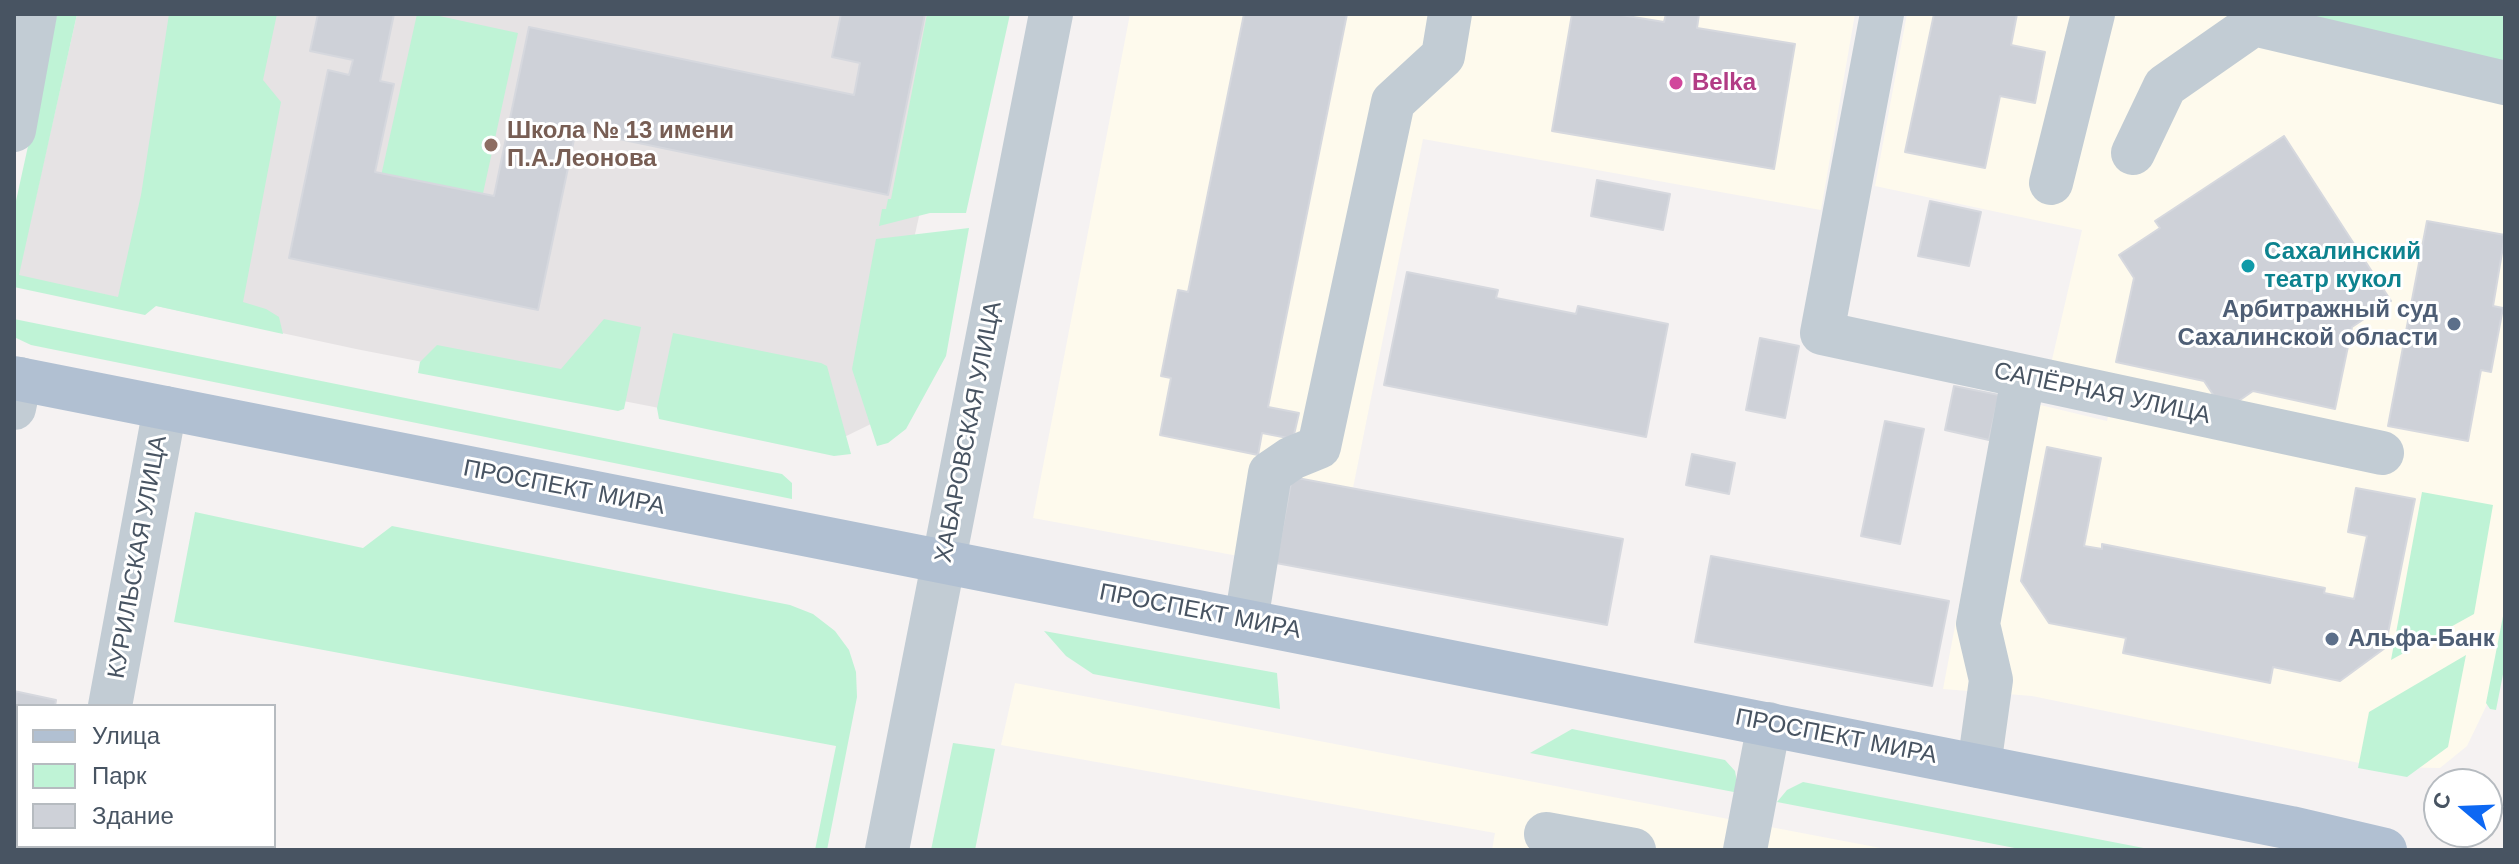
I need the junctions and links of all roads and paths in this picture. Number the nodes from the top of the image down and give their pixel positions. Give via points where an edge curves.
1 (1051, 14) edge
2 (1450, 14) edge
3 (1882, 14) edge
4 (2093, 14) edge
5 (26, 37) edge
6 (2505, 83) edge
7 (14, 129) edge
8 (2133, 153) dead end
9 (2051, 183) dead end
10 (2023, 378) junction
11 (16, 389) edge
12 (165, 408) junction
13 (2382, 453) dead end
14 (943, 563) junction
15 (1246, 621) junction
16 (110, 704) edge
17 (1769, 724) junction
18 (1979, 766) junction
19 (1546, 834) dead end
20 (887, 850) edge
21 (1634, 850) edge
22 (1745, 850) edge
23 (2385, 850) edge

1 - 14 street, ХАБАРОВСКАЯ УЛИЦА
2 - 15 street via 1443,56 1393,102 1319,447 1270,473
3 - 10 street, САПЁРНАЯ УЛИЦА via 1822,333
4 - 9 street
5 - 7 street
6 - 8 street via 2254,24 2165,86
10 - 13 street, САПЁРНАЯ УЛИЦА
10 - 18 street via 1978,624 1991,680
11 - 12 main road, ПРОСПЕКТ МИРА
12 - 14 main road, ПРОСПЕКТ МИРА
12 - 16 street, КУРИЛЬСКАЯ УЛИЦА
14 - 15 main road, ПРОСПЕКТ МИРА
14 - 20 street, ХАБАРОВСКАЯ УЛИЦА
15 - 17 main road, ПРОСПЕКТ МИРА
17 - 18 main road, ПРОСПЕКТ МИРА
17 - 22 street
18 - 23 main road, ПРОСПЕКТ МИРА
19 - 21 street

